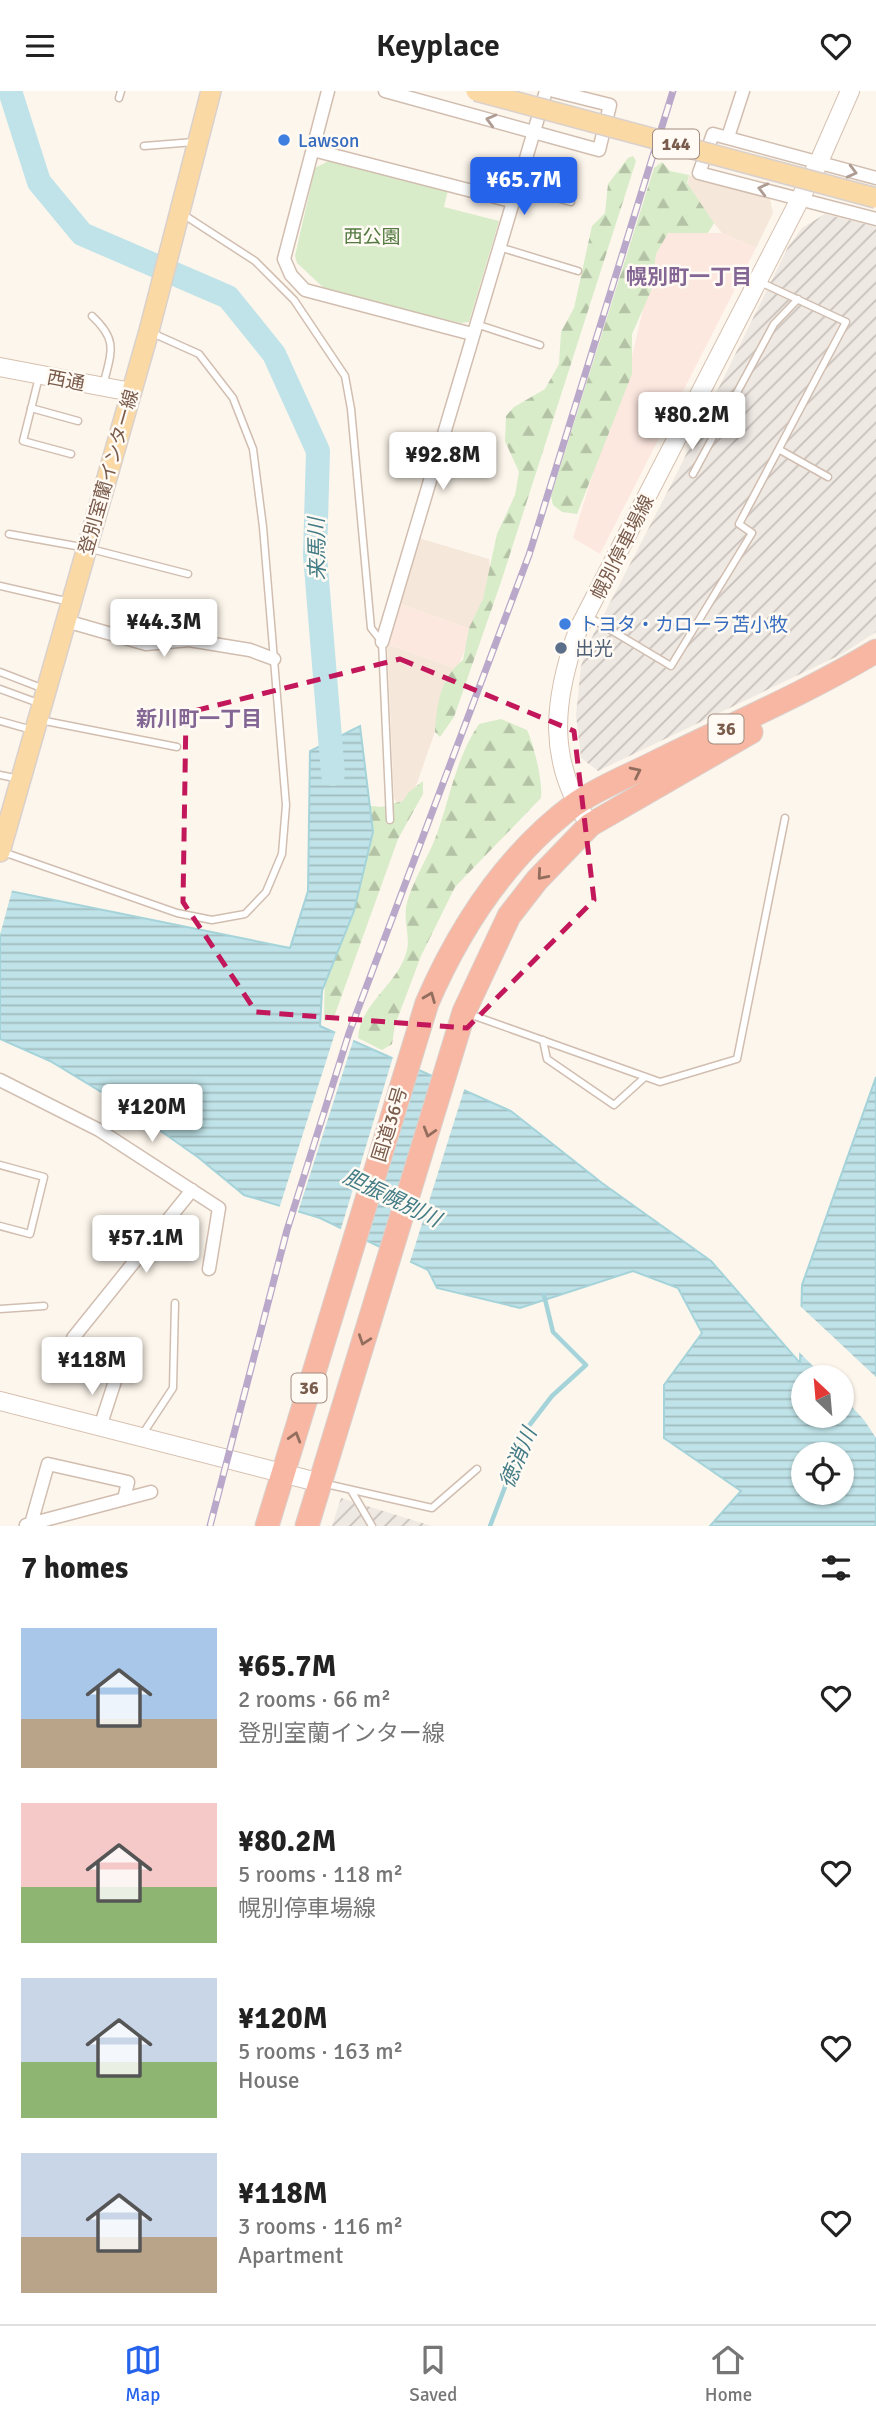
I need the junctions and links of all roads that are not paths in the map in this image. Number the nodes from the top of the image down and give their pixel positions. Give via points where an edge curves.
1 (328, 91) edge
2 (385, 91) edge
3 (476, 91) edge
4 (546, 91) edge
5 (554, 91) edge
6 (743, 91) edge
7 (850, 91) edge
8 (207, 92) edge
9 (532, 132) junction
10 (728, 137) junction
11 (198, 142) junction
12 (144, 146) dead end
13 (313, 150) junction
14 (818, 164) junction
15 (876, 178) edge
16 (516, 186) junction
17 (876, 198) edge
18 (799, 199) junction
19 (511, 201) junction
20 (571, 202) dead end
21 (178, 218) junction
22 (876, 219) edge
23 (498, 247) junction
24 (578, 271) dead end
25 (291, 275) junction
26 (758, 281) junction
27 (276, 283) junction
28 (798, 299) junction
29 (92, 316) dead end
30 (150, 325) junction
31 (473, 329) junction
32 (540, 345) dead end
33 (0, 367) edge
34 (39, 375) junction
35 (103, 387) junction
36 (131, 392) junction
37 (31, 408) junction
38 (78, 421) dead end
39 (779, 450) junction
40 (71, 454) dead end
41 (693, 474) dead end
42 (828, 477) dead end
43 (9, 534) dead end
44 (87, 548) junction
45 (188, 573) dead end
46 (0, 586) edge
47 (69, 612) junction
48 (587, 616) junction
49 (382, 642) junction
50 (876, 654) edge
51 (274, 659) junction
52 (0, 672) edge
53 (0, 689) edge
54 (40, 711) junction
55 (0, 721) edge
56 (177, 747) dead end
57 (0, 775) edge
58 (21, 780) junction
59 (575, 804) junction
60 (785, 818) dead end
61 (390, 820) dead end
62 (590, 825) junction
63 (0, 852) edge
64 (464, 1012) junction
65 (543, 1041) junction
66 (645, 1077) junction
67 (0, 1080) edge
68 (0, 1165) edge
69 (192, 1190) junction
70 (0, 1226) edge
71 (209, 1269) dead end
72 (175, 1303) dead end
73 (44, 1306) dead end
74 (0, 1309) edge
75 (73, 1338) dead end
76 (116, 1378) dead end
77 (0, 1401) edge
78 (100, 1427) junction
79 (140, 1438) junction
80 (477, 1468) dead end
81 (284, 1472) junction
82 (321, 1483) junction
83 (351, 1490) junction
84 (151, 1492) dead end
85 (124, 1499) junction
86 (33, 1524) edge
87 (267, 1526) edge
88 (307, 1526) edge
89 (372, 1526) edge

1 - 13 street
9 -> 2 street
3 - 17 main road, 144, bridge
4 - 9 street
5 - 9 street via 610,105 599,149
6 - 10 street
7 - 14 main road, 幌別停車場線
8 - 11 main road, 登別室蘭インター線
9 - 16 street
10 - 14 street
18 -> 10 street via 699,173 713,134
11 - 12 lane
11 - 21 main road, 登別室蘭インター線
13 - 19 street
13 - 25 street via 284,259
14 -> 15 street
14 - 18 main road, 幌別停車場線
16 - 19 street
16 - 20 lane
18 - 22 street
18 - 26 main road, 幌別停車場線
19 - 23 street
21 - 27 lane via 255,261
21 - 30 main road, 登別室蘭インター線
23 - 24 lane
23 - 31 street
25 - 27 lane
25 - 31 street via 305,290
26 - 28 lane
26 - 48 main road, 幌別停車場線
27 - 49 lane via 294,300 345,376 371,628
28 - 39 lane via 846,321
28 - 41 lane via 774,324
29 - 35 lane via 107,329 113,344
30 - 36 main road, 登別室蘭インター線
30 - 51 lane via 198,354 233,398 253,449
31 - 32 lane
31 - 49 street
33 - 34 main road, 西通
34 - 35 main road, 西通
34 - 37 lane
35 - 36 main road, 西通
36 - 44 main road, 登別室蘭インター線
37 - 38 lane
37 - 40 lane via 23,441
39 - 42 lane
39 - 48 lane via 739,524 752,533 671,666
43 - 44 lane
44 - 45 lane
44 - 47 main road, 登別室蘭インター線
46 - 47 lane
47 - 51 street via 146,644 189,640 250,650
47 - 54 main road, 登別室蘭インター線
48 - 59 main road, 幌別停車場線 via 578,630 559,691 561,756
49 - 61 lane
59 -> 50 highway, 36
50 - 62 highway, 36 via 839,682
51 - 63 lane via 286,805 282,854 266,892 245,914 212,920 177,913
52 - 54 lane
53 - 54 lane
54 - 55 lane
54 - 56 lane
54 - 58 main road, 登別室蘭インター線
57 - 58 lane
58 - 63 main road, 登別室蘭インター線
59 - 62 main road, 幌別停車場線
81 -> 59 highway, 国道36号 / 36 via 427,1003 459,935 505,873
60 - 66 lane via 737,1059 660,1082
62 -> 64 highway, 36 via 509,916
64 - 65 lane
64 -> 82 highway, 36
65 - 66 lane
65 - 66 lane via 547,1059 614,1105
67 - 69 street via 99,1130
68 - 70 lane via 44,1177 30,1234
69 - 71 street via 219,1207
69 - 75 street
72 - 79 lane via 173,1388
73 - 74 lane
76 - 78 street
77 - 78 main road
78 - 79 main road
79 - 81 main road
80 - 83 lane via 432,1508
81 - 82 main road
81 - 87 highway, 国道36号 / 36
82 - 83 lane
82 - 88 highway, 36
83 - 89 lane
84 - 85 street
85 - 86 street
85 - 86 street via 128,1482 48,1464

